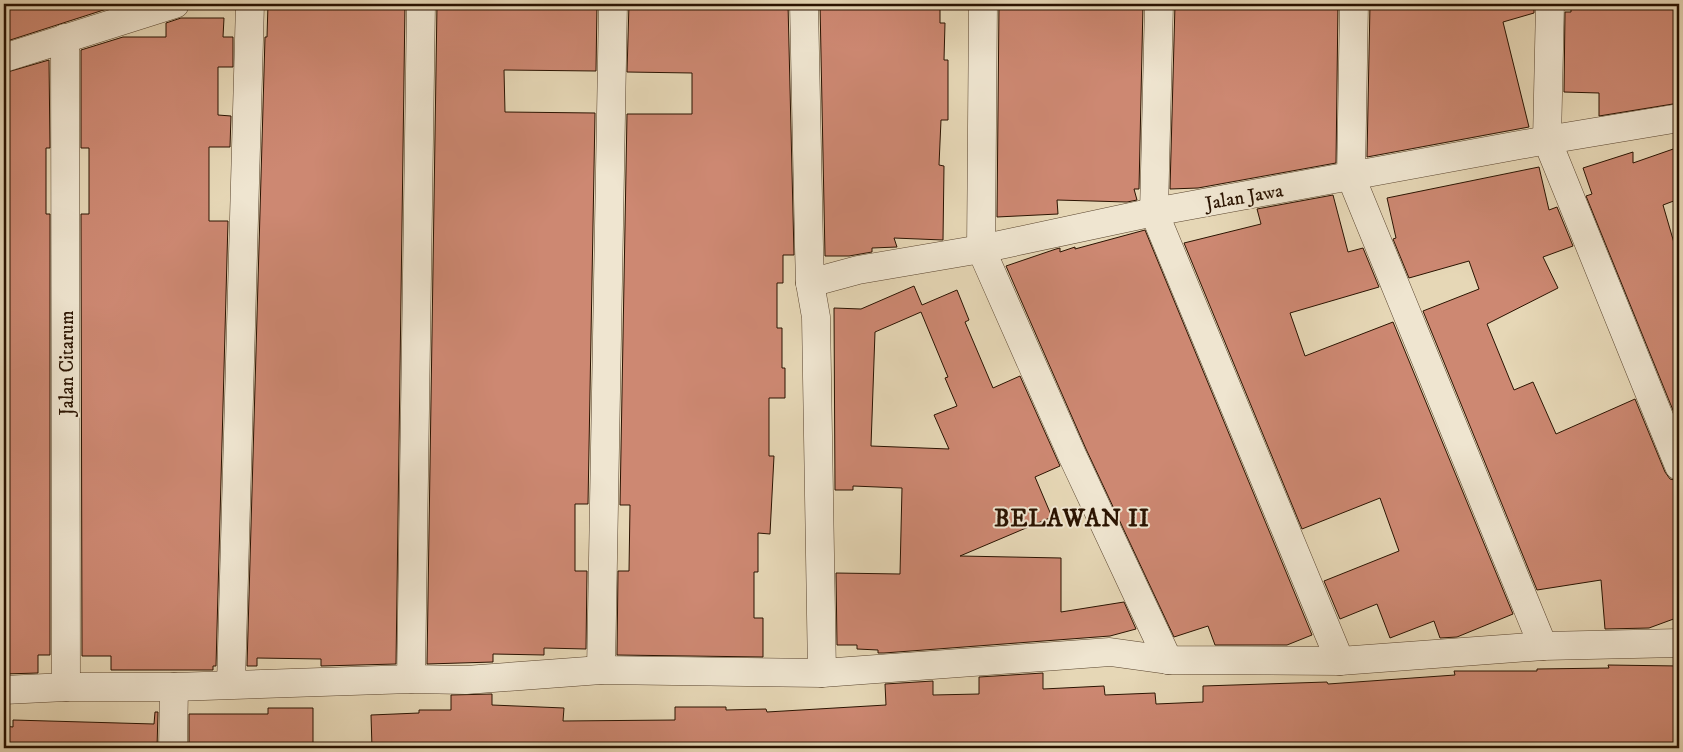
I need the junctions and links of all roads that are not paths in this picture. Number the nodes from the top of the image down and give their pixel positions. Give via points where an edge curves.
1 (176, 4) edge
2 (250, 4) edge
3 (421, 4) edge
4 (613, 4) edge
5 (804, 4) edge
6 (983, 4) edge
7 (1159, 4) edge
8 (1354, 4) edge
9 (1550, 4) edge
10 (65, 38) junction
11 (4, 58) edge
12 (1679, 118) edge
13 (1547, 140) junction
14 (1351, 177) junction
15 (1154, 212) junction
16 (981, 249) junction
17 (810, 283) junction
18 (1679, 466) edge
19 (1679, 643) edge
20 (1544, 646) junction
21 (1168, 660) junction
22 (1340, 661) junction
23 (601, 670) junction
24 (822, 673) junction
25 (411, 679) junction
26 (231, 684) junction
27 (66, 687) junction
28 (174, 687) junction
29 (4, 690) edge
30 (173, 748) edge

1 - 10 street
2 - 26 street
3 - 25 street
4 - 23 street
5 - 17 street
6 - 16 street
7 - 15 street
8 - 14 street
9 - 13 street
10 - 11 street
10 - 27 street, Jalan Citarum
12 - 13 street, Jalan Jawa
13 - 14 street, Jalan Jawa
13 - 18 street
14 - 15 street, Jalan Jawa
14 - 20 street
15 - 16 street, Jalan Jawa
15 - 22 street
16 - 17 street, Jalan Jawa via 858,270
16 - 21 street
17 - 24 street via 816,317
19 - 20 street
20 - 22 street
21 - 22 street
21 - 24 street via 1110,652
23 - 24 street
23 - 25 street via 466,680
25 - 26 street
26 - 28 street
27 - 28 street
27 - 29 street
28 - 30 street

